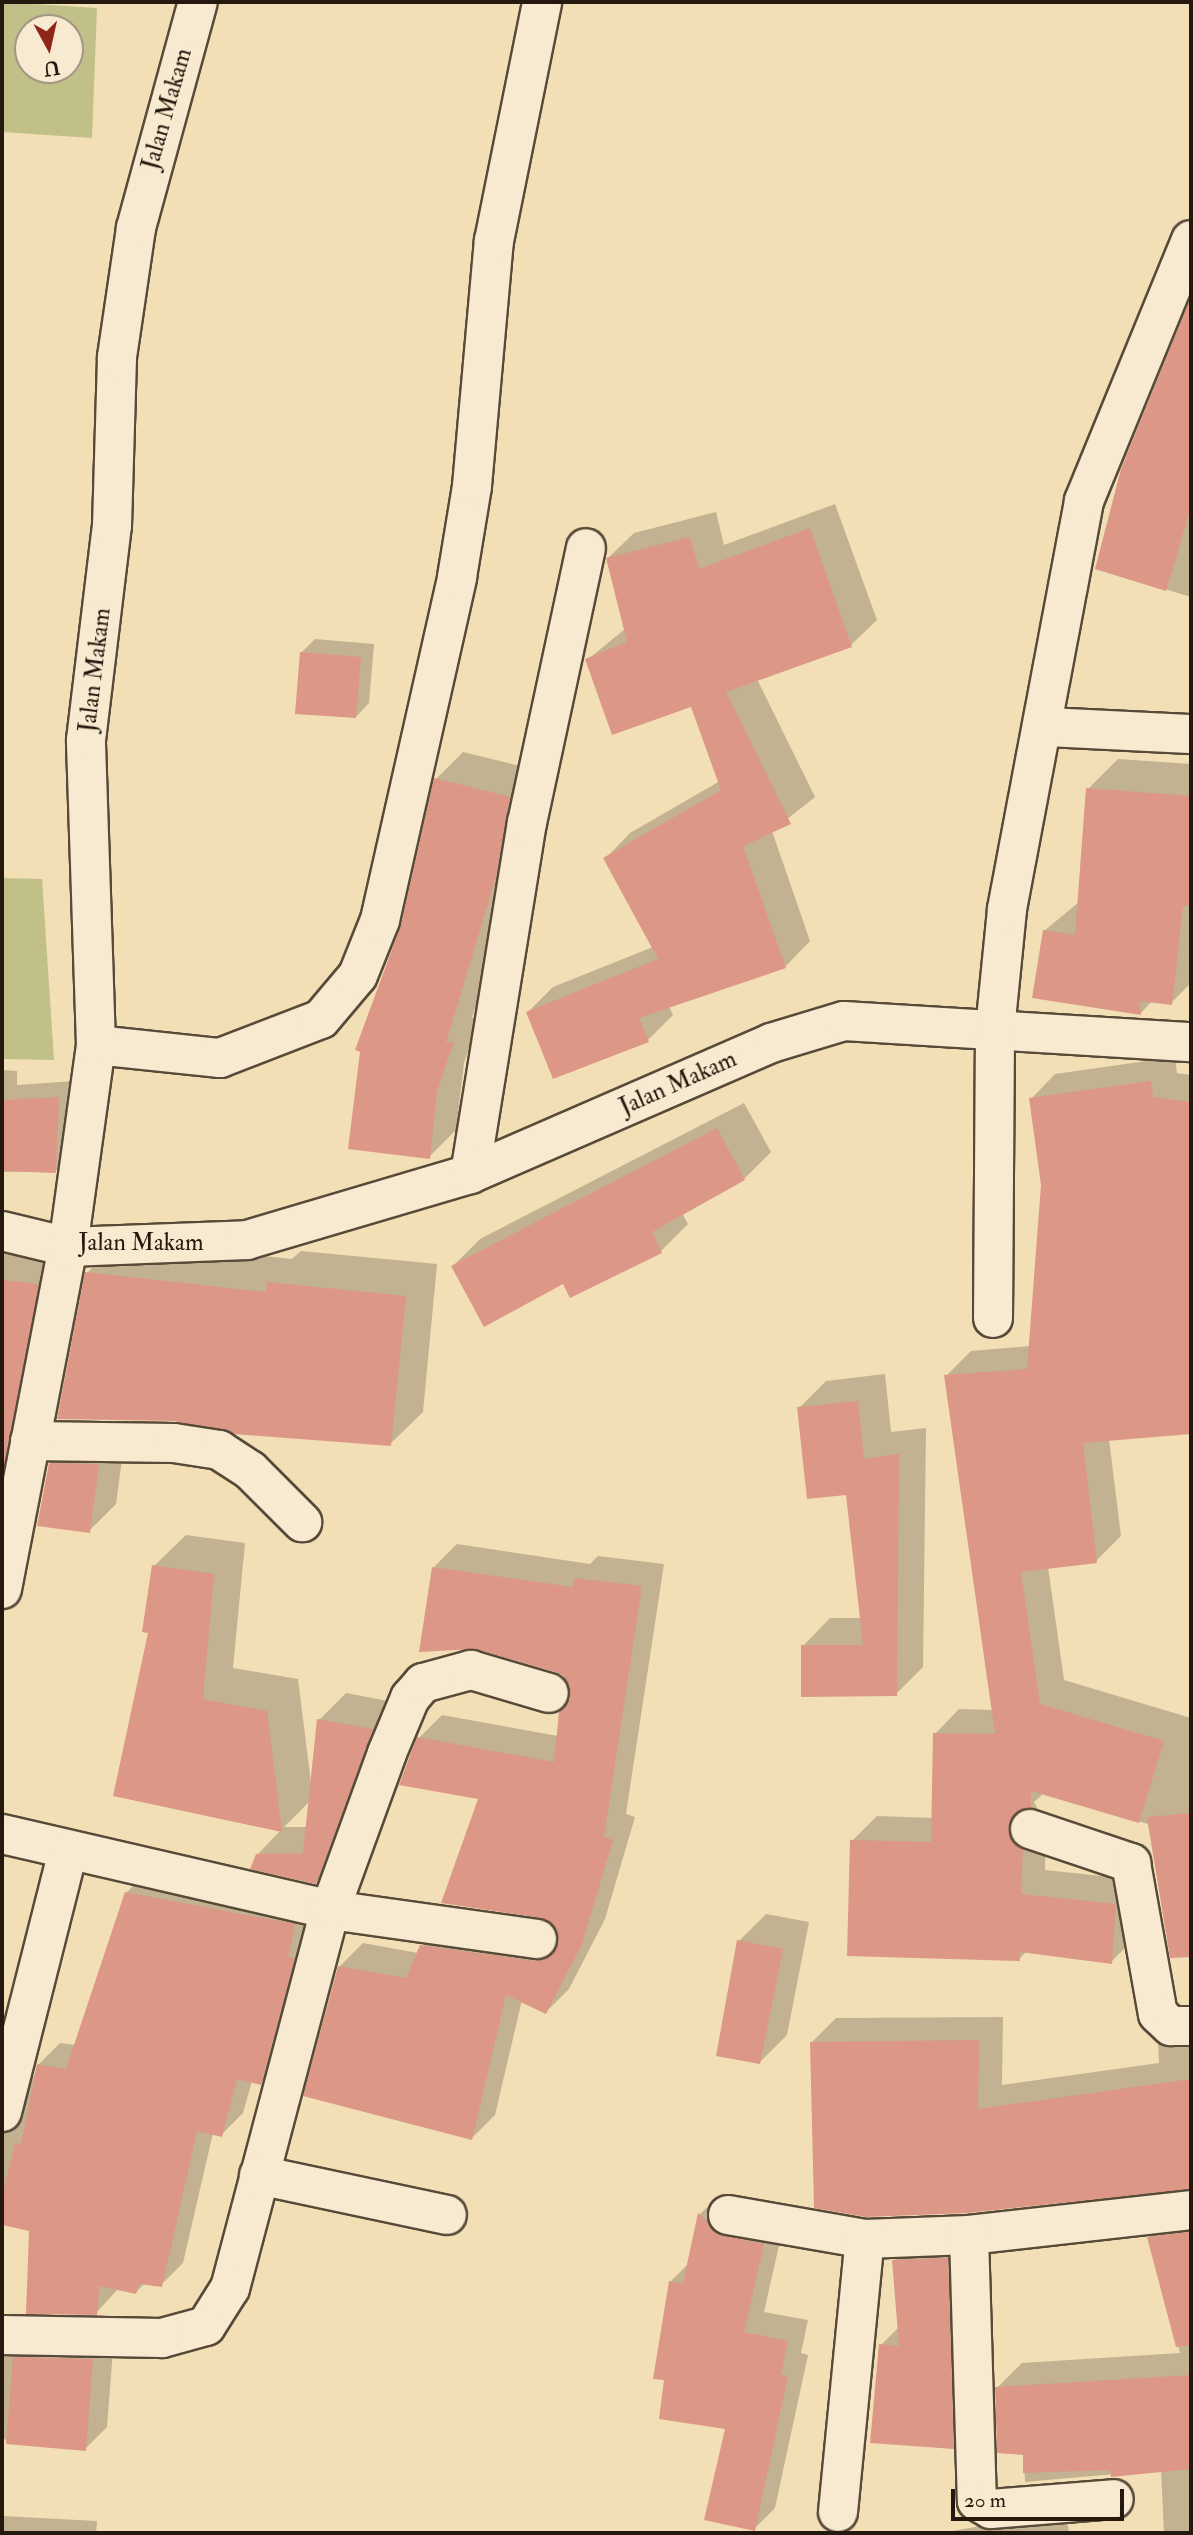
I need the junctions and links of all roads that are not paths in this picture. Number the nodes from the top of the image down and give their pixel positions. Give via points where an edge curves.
1 (198, 2) edge
2 (542, 2) edge
3 (1191, 240) edge
4 (586, 548) dead end
5 (1046, 727) junction
6 (1191, 734) edge
7 (995, 1030) junction
8 (1191, 1042) edge
9 (96, 1045) junction
10 (470, 1174) junction
11 (2, 1231) edge
12 (68, 1247) junction
13 (993, 1318) dead end
14 (30, 1441) junction
15 (302, 1522) dead end
16 (2, 1589) edge
17 (549, 1693) dead end
18 (1030, 1829) dead end
19 (2, 1834) edge
20 (68, 1852) junction
21 (330, 1910) junction
22 (537, 1939) dead end
23 (1191, 2026) edge
24 (2, 2112) edge
25 (259, 2175) junction
26 (1191, 2210) edge
27 (447, 2215) dead end
28 (728, 2215) dead end
29 (969, 2235) junction
30 (865, 2239) junction
31 (2, 2335) edge
32 (1114, 2499) dead end
33 (838, 2512) dead end

1 - 9 street, Jalan Makam via 136,228 117,357 112,526 86,740
2 - 9 street via 494,241 472,486 457,577 380,920 358,975 321,1019 220,1058
3 - 5 street via 1084,501
4 - 10 street via 527,823
5 - 6 street
5 - 7 street via 1007,909
7 - 8 street, Jalan Makam
7 - 10 street, Jalan Makam via 844,1021 771,1043
7 - 13 street
9 - 12 street, Jalan Makam
10 - 12 street, Jalan Makam via 247,1240
11 - 12 street
12 - 14 street
14 - 15 street via 174,1443 219,1450 250,1470
14 - 16 street
17 - 21 street via 471,1670 424,1683 410,1698 387,1753
18 - 23 street via 1131,1863 1158,2014 1171,2026
19 - 20 street
20 - 21 street
20 - 24 street
21 - 22 street
21 - 25 street
25 - 27 street
25 - 31 street via 230,2288 206,2326 162,2338
26 - 29 street
28 - 30 street
29 - 30 street
29 - 32 street via 977,2501 991,2509
30 - 33 street

